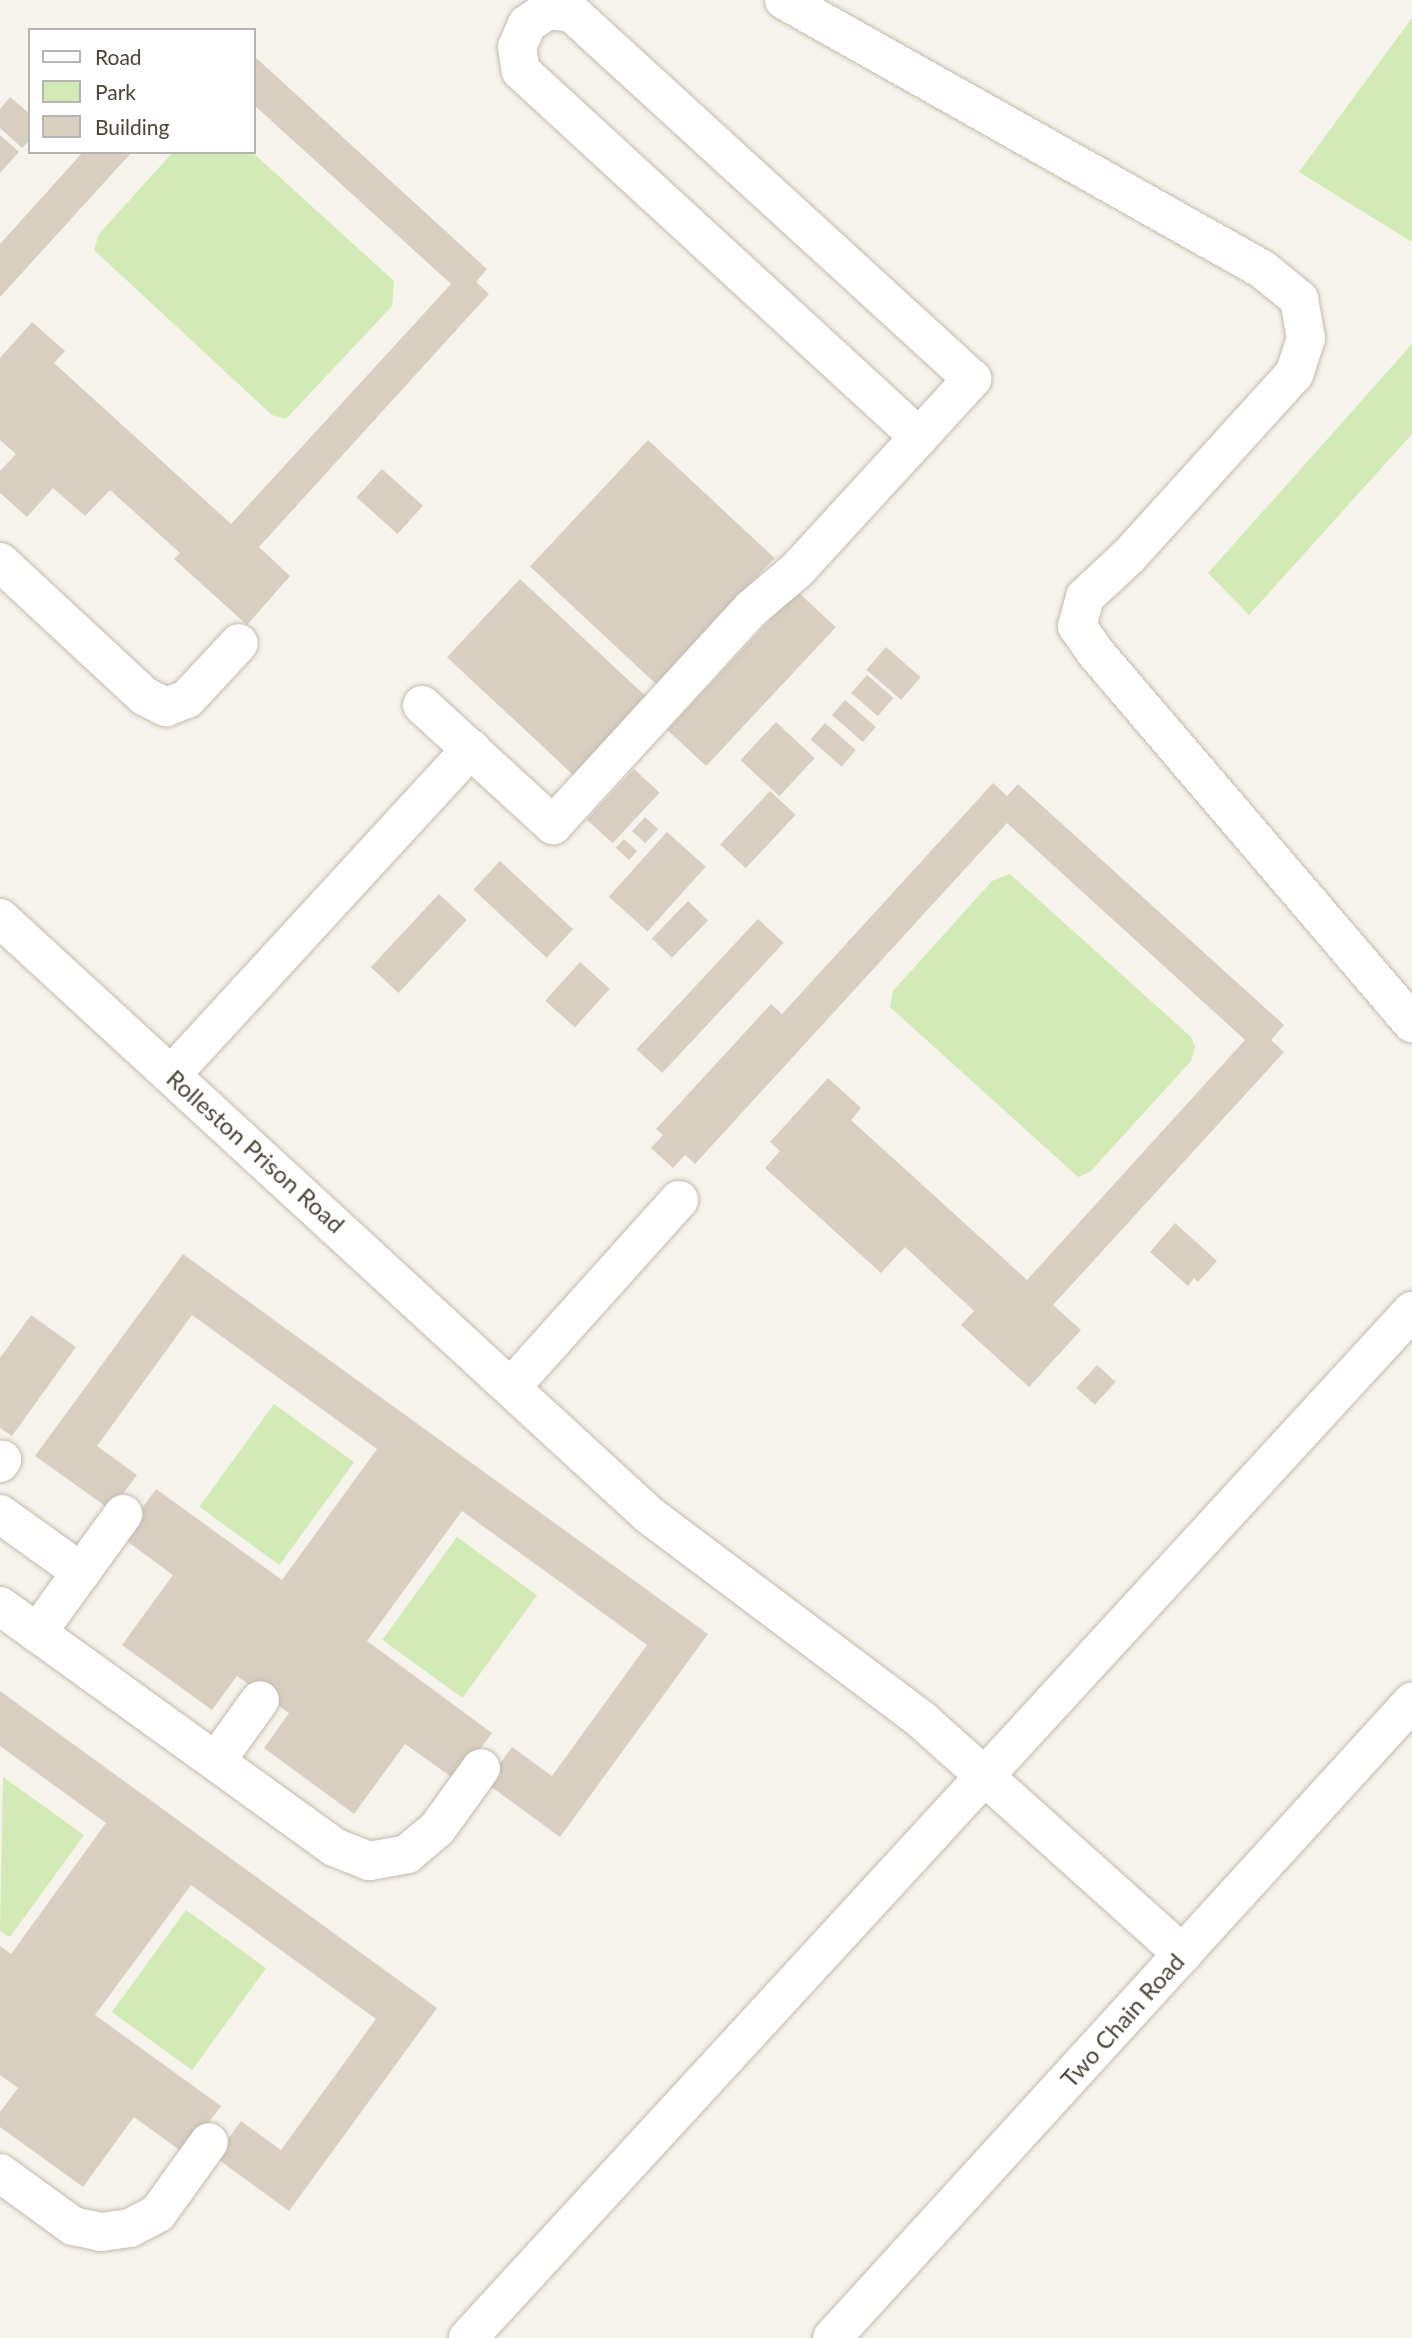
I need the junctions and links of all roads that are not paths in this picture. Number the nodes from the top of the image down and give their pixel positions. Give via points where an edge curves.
1 (784, 0) edge
2 (919, 437) junction
3 (0, 562) edge
4 (239, 643) dead end
5 (422, 705) dead end
6 (471, 749) junction
7 (0, 918) edge
8 (1412, 1023) edge
9 (172, 1074) junction
10 (679, 1200) dead end
11 (1412, 1311) edge
12 (512, 1386) junction
13 (0, 1514) edge
14 (123, 1514) dead end
15 (81, 1572) junction
16 (0, 1606) edge
17 (37, 1633) junction
18 (260, 1700) dead end
19 (1412, 1702) edge
20 (216, 1761) junction
21 (481, 1768) dead end
22 (984, 1775) junction
23 (1183, 1954) junction
24 (209, 2142) dead end
25 (0, 2174) edge
26 (468, 2338) edge
27 (832, 2338) edge

1 - 8 street via 1262,269 1299,299 1306,338 1294,374 1129,556 1085,597 1077,626
2 - 2 street via 972,379 572,13 548,10 527,24 517,47 521,71
2 - 6 street via 797,570 751,609 553,825
3 - 4 street via 144,696 166,707 187,699
5 - 6 street
6 - 9 street
7 - 9 street, Rolleston Prison Road
9 - 12 street, Rolleston Prison Road
10 - 12 street
11 - 22 street
12 - 22 street, Rolleston Prison Road via 649,1515 923,1721
13 - 15 street
14 - 15 street
15 - 17 street
16 - 17 street
17 - 20 street
18 - 20 street
19 - 23 street, Two Chain Road
20 - 21 street via 334,1847 369,1861 407,1854 437,1829
22 - 23 street, Rolleston Prison Road
22 - 26 street
23 - 27 street, Two Chain Road
24 - 25 street via 158,2213 130,2228 101,2232 73,2226

